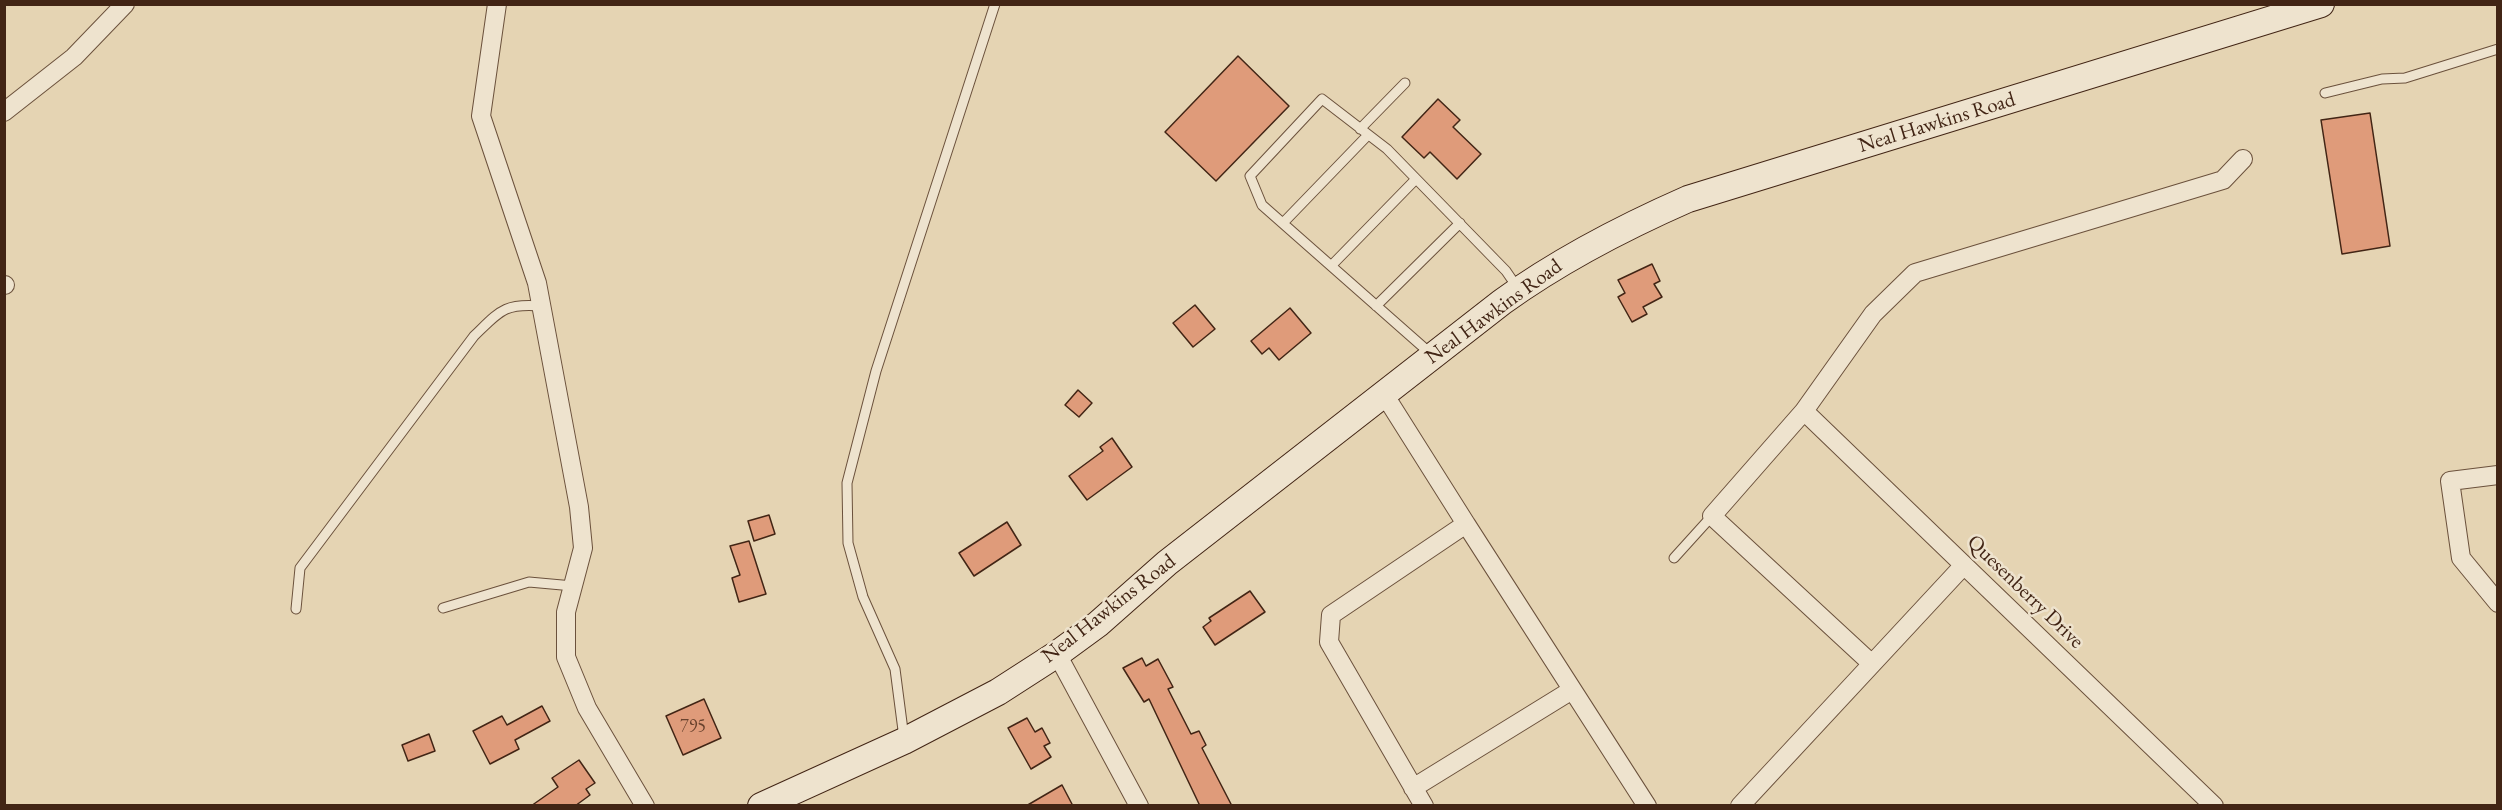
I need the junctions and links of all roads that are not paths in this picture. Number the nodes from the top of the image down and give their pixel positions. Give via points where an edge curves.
1 (125, 4) edge
2 (497, 4) edge
3 (995, 4) edge
4 (2321, 4) edge
5 (2498, 49) edge
6 (1405, 83) dead end
7 (2325, 93) dead end
8 (4, 112) edge
9 (1364, 132) junction
10 (2243, 159) dead end
11 (1416, 179) junction
12 (1283, 223) junction
13 (1460, 223) junction
14 (1331, 266) junction
15 (1519, 290) junction
16 (541, 306) junction
17 (1376, 306) junction
18 (1433, 356) junction
19 (1384, 394) junction
20 (1804, 411) junction
21 (2498, 474) edge
22 (1712, 516) junction
23 (1466, 524) junction
24 (1674, 558) dead end
25 (1964, 565) junction
26 (573, 586) junction
27 (2498, 603) edge
28 (443, 608) dead end
29 (296, 609) dead end
30 (1057, 654) junction
31 (1872, 664) junction
32 (1572, 690) junction
33 (904, 741) junction
34 (1413, 788) junction
35 (645, 806) edge
36 (761, 806) edge
37 (1139, 806) edge
38 (1424, 806) edge
39 (1647, 806) edge
40 (1740, 806) edge
41 (2214, 806) edge

1 - 8 street via 74,57
2 - 16 street via 481,116 537,283
3 - 33 lane via 876,371 847,483 848,543 863,597 895,669
4 - 15 street, Neal Hawkins Road via 1688,199 1606,236
5 - 7 lane via 2405,78 2382,79
6 - 9 lane
9 - 11 lane
9 - 12 lane
9 - 12 lane via 1322,99 1250,176 1262,205
10 - 20 street via 2223,180 1915,273 1873,314
11 - 13 lane
11 - 14 lane
12 - 14 lane
13 - 15 lane
13 - 17 lane
14 - 17 lane
15 - 18 street, Neal Hawkins Road
16 - 26 street via 579,507 583,548
16 - 29 lane via 517,304 499,312 474,336 300,568
17 - 18 lane
18 - 19 street, Neal Hawkins Road
19 - 23 street
19 - 30 street, Neal Hawkins Road
20 - 22 street
20 - 25 street, Quesenberry Drive
21 - 27 street via 2450,481 2461,558
22 - 24 lane
22 - 31 street
23 - 32 street
23 - 34 street via 1331,615 1329,642
25 - 31 street
25 - 41 street, Quesenberry Drive
26 - 28 lane via 529,582
26 - 35 street via 566,612 566,657 587,708
30 - 33 street, Neal Hawkins Road via 998,692
30 - 37 street
31 - 40 street
32 - 34 street
32 - 39 street
33 - 36 street, Neal Hawkins Road
34 - 38 street

